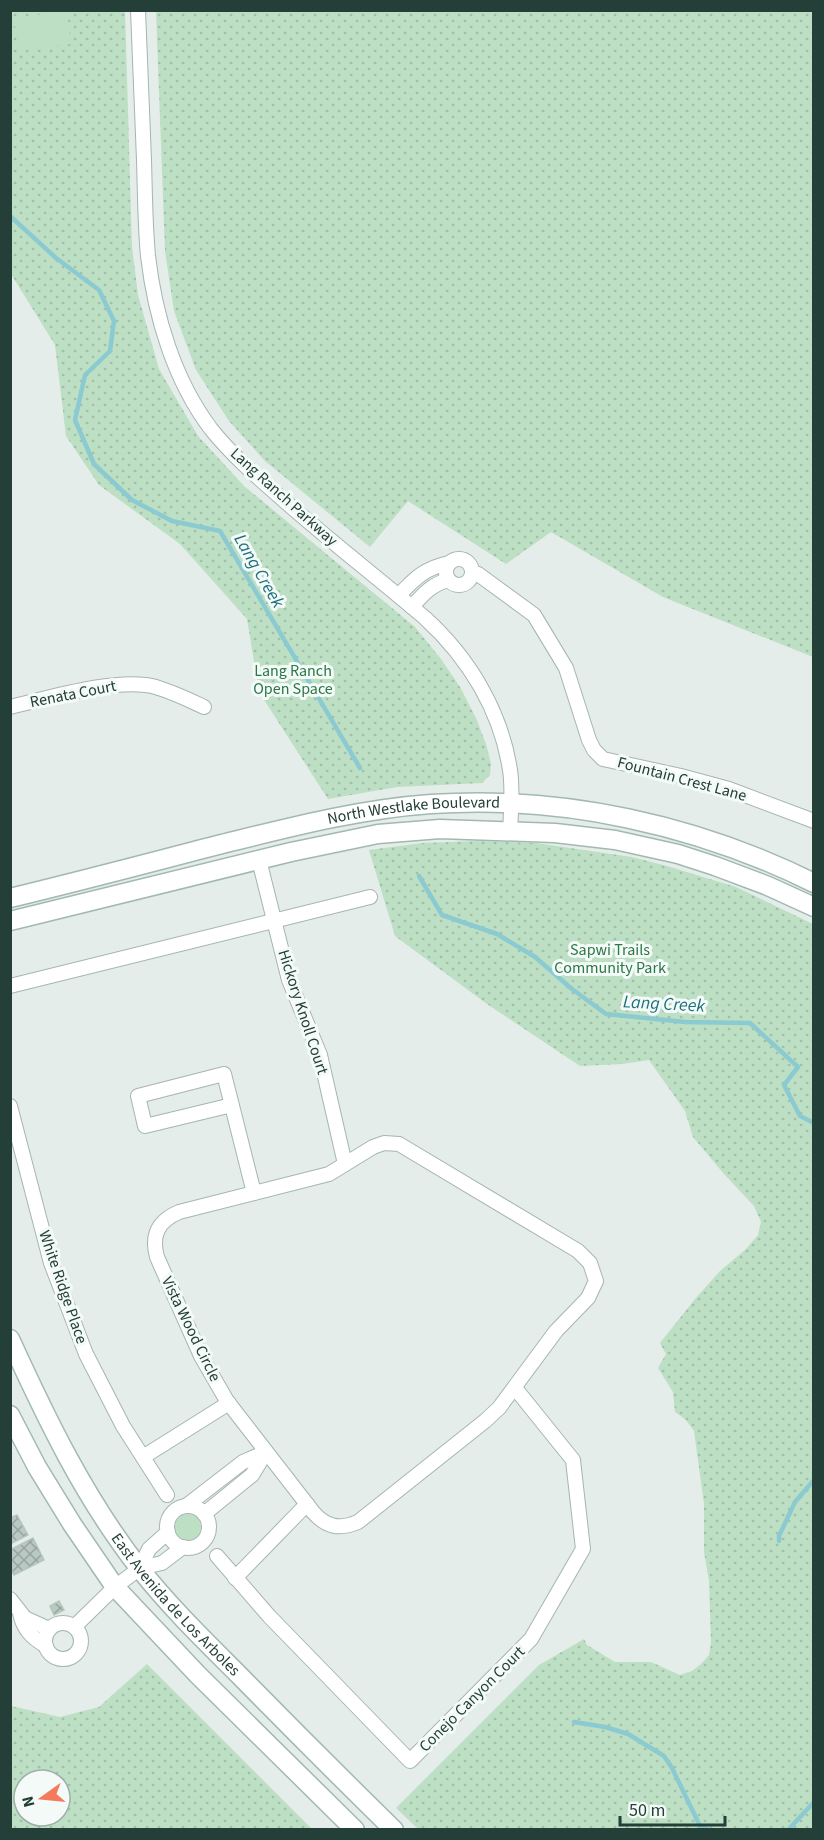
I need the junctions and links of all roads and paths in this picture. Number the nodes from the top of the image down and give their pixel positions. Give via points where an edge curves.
1 (138, 10) edge
2 (449, 563) junction
3 (472, 573) junction
4 (449, 580) junction
5 (399, 595) junction
6 (412, 607) junction
7 (10, 707) edge
8 (204, 707) dead end
9 (511, 803) junction
10 (813, 821) edge
11 (510, 831) junction
12 (259, 860) junction
13 (813, 883) edge
14 (370, 897) dead end
15 (10, 898) edge
16 (813, 907) edge
17 (274, 920) junction
18 (10, 921) edge
19 (10, 986) edge
20 (232, 1105) junction
21 (10, 1106) edge
22 (345, 1164) junction
23 (254, 1193) junction
24 (10, 1339) edge
25 (515, 1388) junction
26 (229, 1403) junction
27 (10, 1415) edge
28 (266, 1452) junction
29 (142, 1457) junction
30 (167, 1495) dead end
31 (307, 1504) junction
32 (186, 1506) junction
33 (204, 1514) junction
34 (168, 1532) junction
35 (183, 1547) junction
36 (217, 1556) dead end
37 (140, 1568) junction
38 (235, 1578) junction
39 (115, 1587) junction
40 (10, 1599) edge
41 (19, 1611) junction
42 (75, 1627) junction
43 (49, 1629) junction
44 (46, 1646) junction
45 (356, 1830) edge
46 (394, 1830) edge

1 - 5 street, Lang Ranch Parkway via 148,255 168,347 195,403 232,451 299,514
2 - 3 street, Fountain Crest Lane via 464,560
2 - 4 street
2 - 5 street via 427,569
3 - 4 street via 460,585
3 - 10 street, Fountain Crest Lane via 534,615 566,668 589,740 603,759 729,789
4 - 6 street via 434,585
5 - 6 street, Lang Ranch Parkway
6 - 9 street, Lang Ranch Parkway via 445,636 489,702 510,771
7 - 8 street, Renata Court via 128,684 176,693
9 - 11 street, Lang Ranch Parkway
9 - 13 main road, North Westlake Boulevard via 633,819 741,850
9 - 15 main road, North Westlake Boulevard via 431,804 302,823
11 - 12 main road, North Westlake Boulevard via 440,829 378,834
11 - 16 main road, North Westlake Boulevard via 615,840 678,854 768,886
12 - 17 street, Hickory Knoll Court
12 - 18 main road, North Westlake Boulevard
14 - 17 street
17 - 19 street
17 - 22 street, Hickory Knoll Court via 289,980 320,1055
20 - 20 street via 145,1126 138,1095 224,1074
20 - 23 street
21 - 29 street, White Ridge Place via 51,1263 86,1354
22 - 23 street, Vista Wood Circle via 329,1174
22 - 25 street, Vista Wood Circle via 384,1143 399,1144 578,1251 590,1263 596,1281 588,1298 556,1331
23 - 26 street, Vista Wood Circle via 169,1217 160,1225 154,1246 201,1356
24 - 37 main road, East Avenida de Los Arboles via 65,1455
25 - 31 street, Vista Wood Circle via 485,1421 358,1522 335,1527 321,1521
25 - 38 street, Conejo Canyon Court via 573,1460 583,1549 531,1639 410,1761
26 - 28 street, Vista Wood Circle
26 - 29 street
27 - 39 main road, East Avenida de Los Arboles via 37,1467
28 - 31 street, Vista Wood Circle
28 - 32 street via 243,1462
28 - 33 street via 252,1475
29 - 30 street, White Ridge Place
31 - 38 street
32 - 33 street
32 - 34 street via 172,1514
33 - 35 street via 209,1526 206,1538 196,1547
34 - 35 street via 173,1542
34 - 37 street via 149,1549
35 - 37 street via 162,1563
36 - 38 street, Conejo Canyon Court
37 - 39 street
37 - 46 main road, East Avenida de Los Arboles via 181,1617
39 - 42 street
39 - 45 main road, East Avenida de Los Arboles via 198,1675
40 - 41 street
41 - 43 street
41 - 44 street via 23,1626
42 - 43 street via 64,1623
42 - 44 street via 81,1643 70,1657 53,1656
43 - 44 street

